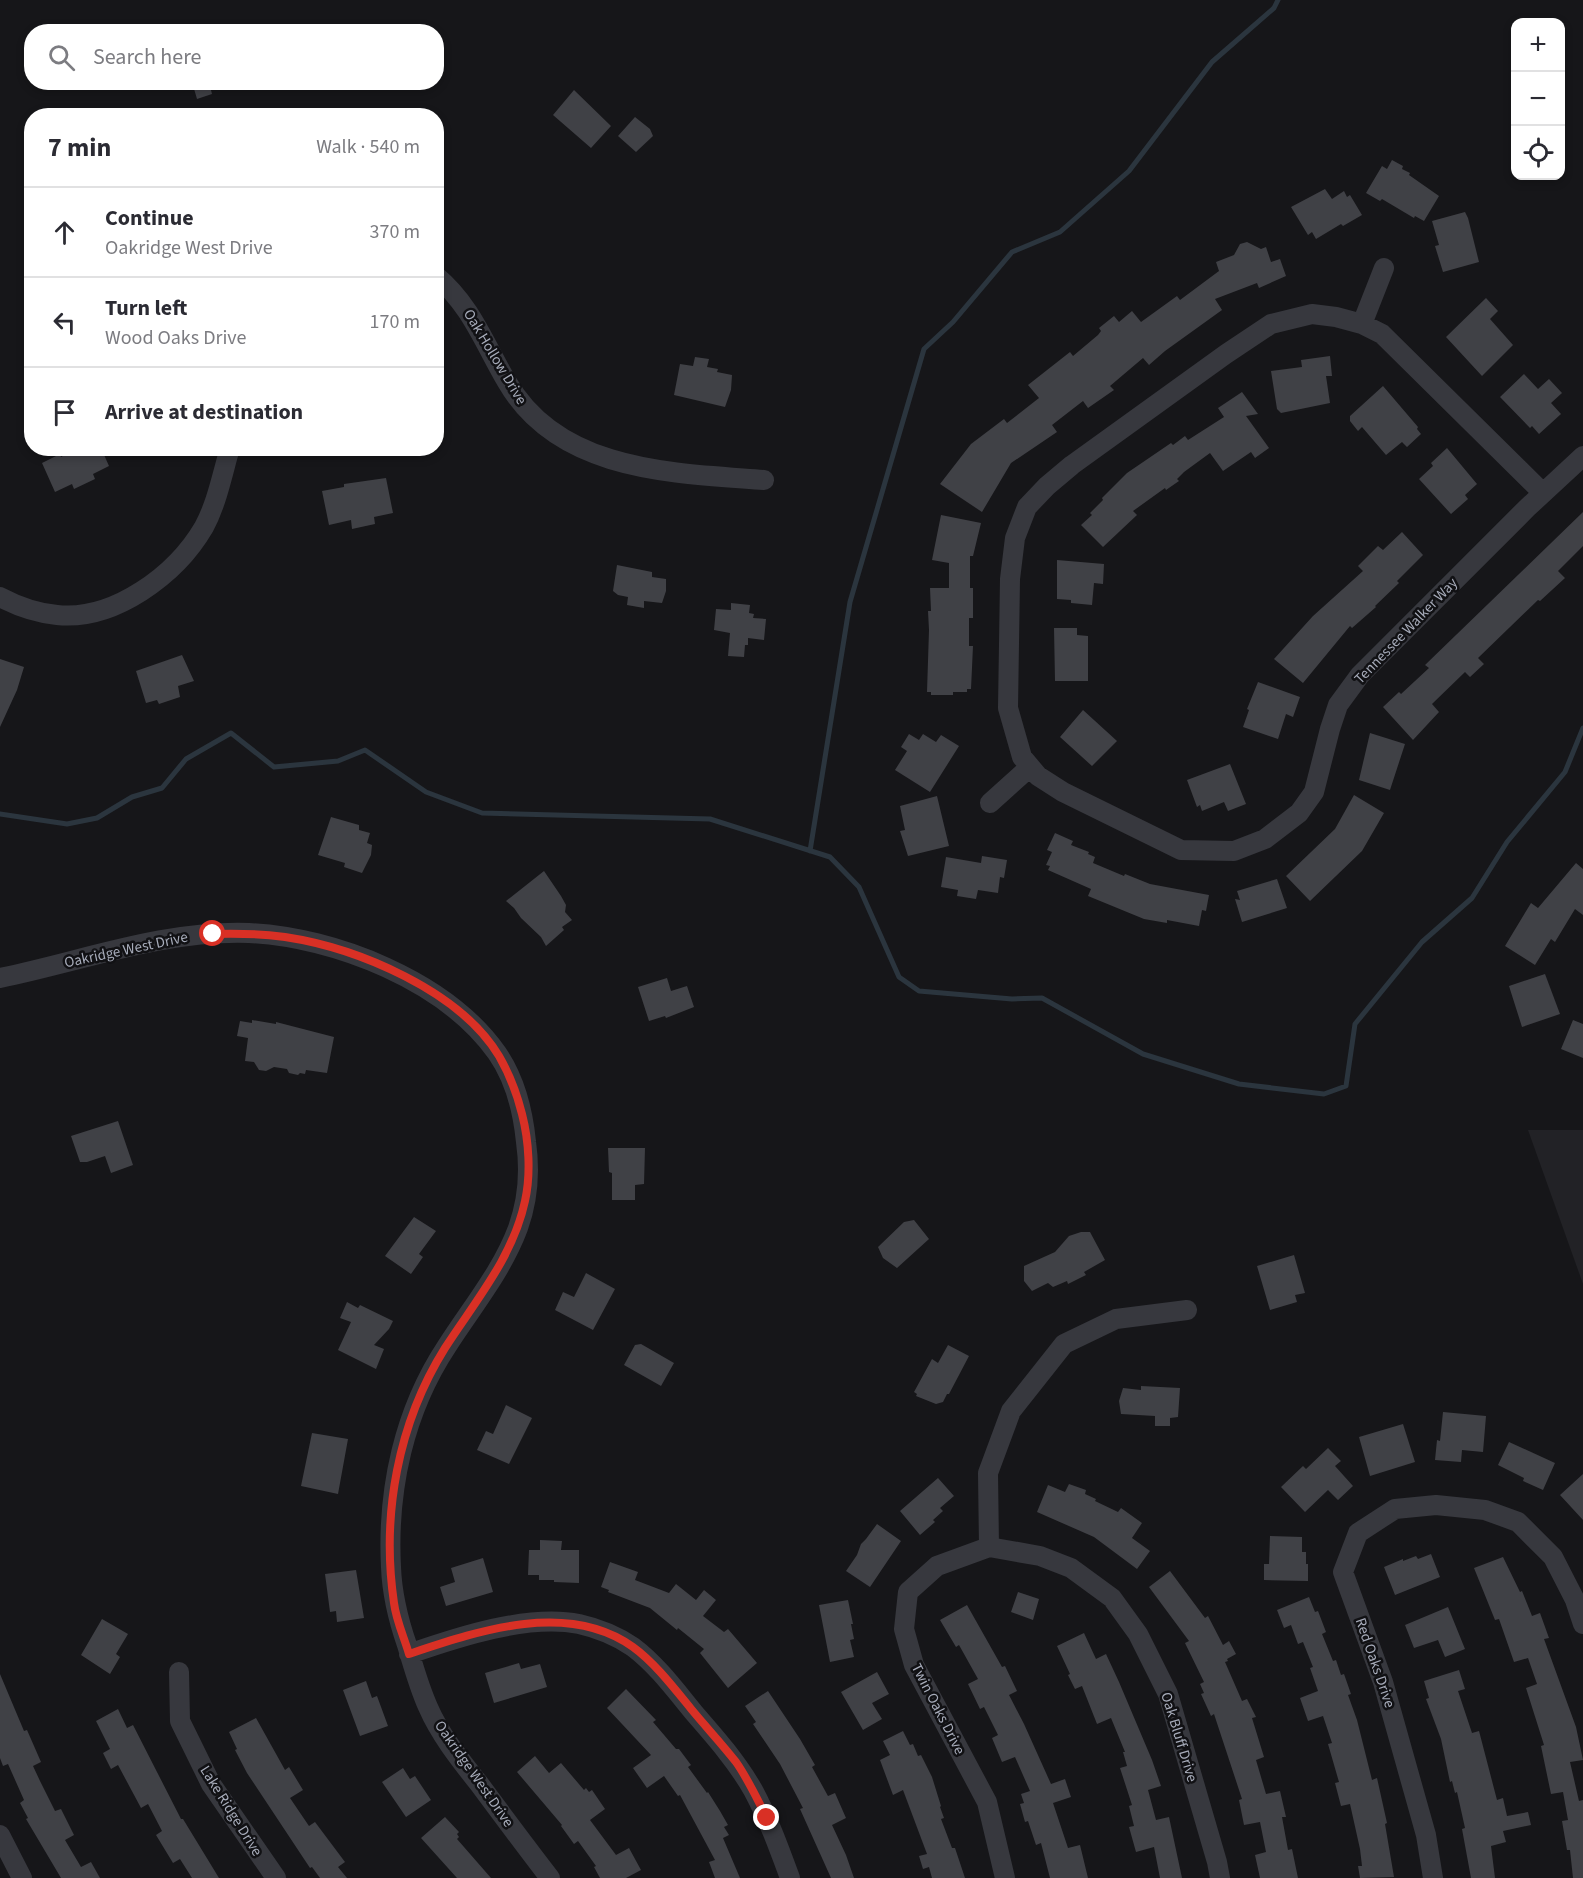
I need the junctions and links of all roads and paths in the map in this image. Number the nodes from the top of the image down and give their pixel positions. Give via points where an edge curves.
1 (1384, 268) dead end
2 (444, 282) edge
3 (1362, 324) junction
4 (228, 456) edge
5 (1583, 456) edge
6 (765, 480) dead end
7 (1543, 492) junction
8 (0, 597) edge
9 (1030, 767) junction
10 (990, 803) dead end
11 (0, 978) edge
12 (1186, 1310) dead end
13 (989, 1547) junction
14 (1583, 1624) edge
15 (409, 1654) junction
16 (179, 1672) dead end
17 (0, 1835) edge
18 (22, 1878) edge
19 (276, 1878) edge
20 (550, 1878) edge
21 (790, 1878) edge
22 (1005, 1878) edge
23 (1220, 1878) edge
24 (1432, 1878) edge

1 - 3 street
2 - 6 street, Oak Hollow Drive via 484,337 507,383 525,408 551,432 588,451 644,469
3 - 7 street, Tennessee Walker Way via 1383,334
3 - 9 street, Tennessee Walker Way via 1312,314 1271,324 1072,465 1027,507 1015,538 1010,579 1008,708 1022,757
4 - 8 street via 204,527 163,576 137,593 112,606 58,616
5 - 7 street, Tennessee Walker Way
7 - 9 street, Tennessee Walker Way via 1360,675 1338,705 1314,792 1299,813 1265,839 1234,851 1181,850 1063,792
9 - 10 street
11 - 15 street, Oakridge West Drive via 166,938 222,933 287,937 345,952 424,987 455,1008 498,1055 515,1087 525,1125 526,1198 518,1228 499,1268 444,1350 414,1408 402,1444 395,1477 390,1566 394,1605
12 - 13 street via 1116,1319 1064,1344 1011,1411 999,1442 988,1473
13 - 22 street, Twin Oaks Drive via 937,1566 908,1592 904,1629 914,1665 987,1802
13 - 23 street, Oak Bluff Drive via 1040,1556 1071,1568 1112,1598 1138,1634 1168,1694
14 - 24 street, Red Oaks Drive via 1553,1557 1518,1522 1485,1510 1436,1505 1395,1509 1358,1533 1343,1572 1383,1682 1426,1835
15 - 20 street, Oakridge West Drive via 428,1709 453,1751
15 - 21 street via 458,1637 546,1623 577,1624 606,1632 633,1647 674,1688 736,1763 767,1818
16 - 19 street, Lake Ridge Drive via 180,1721 211,1784
17 - 18 street

